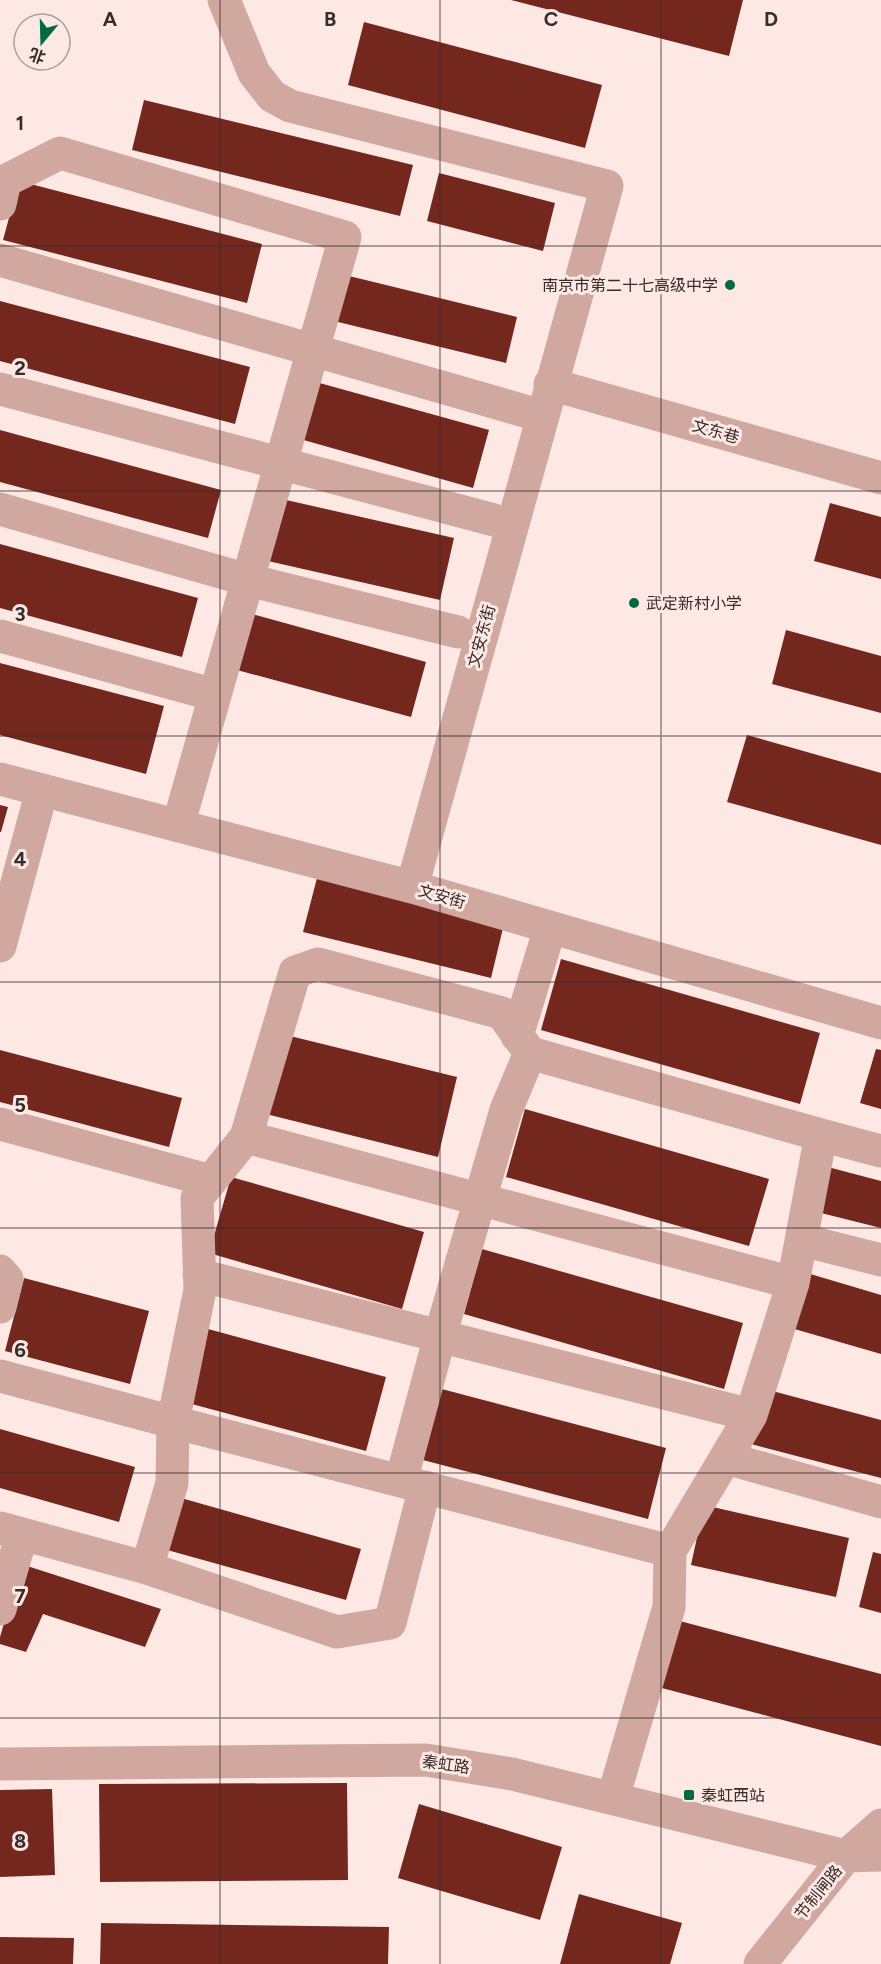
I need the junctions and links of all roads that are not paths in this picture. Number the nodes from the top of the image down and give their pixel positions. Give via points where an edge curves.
1 (224, 0) edge
2 (0, 204) edge
3 (0, 260) edge
4 (312, 350) junction
5 (550, 384) junction
6 (0, 389) edge
7 (542, 416) junction
8 (280, 463) junction
9 (881, 478) edge
10 (0, 509) edge
11 (494, 520) dead end
12 (248, 580) junction
13 (458, 632) dead end
14 (0, 636) edge
15 (215, 695) junction
16 (0, 779) edge
17 (42, 790) junction
18 (178, 826) junction
19 (412, 887) junction
20 (8, 888) edge
21 (550, 928) junction
22 (0, 946) edge
23 (881, 1023) edge
24 (524, 1044) junction
25 (0, 1124) edge
26 (821, 1136) junction
27 (246, 1137) junction
28 (881, 1151) edge
29 (211, 1181) junction
30 (481, 1200) junction
31 (802, 1240) junction
32 (881, 1260) edge
33 (0, 1271) edge
34 (199, 1275) junction
35 (793, 1283) junction
36 (0, 1307) edge
37 (440, 1336) junction
38 (0, 1376) edge
39 (751, 1415) junction
40 (173, 1422) junction
41 (726, 1458) junction
42 (413, 1484) junction
43 (881, 1502) edge
44 (11, 1531) edge
45 (670, 1551) junction
46 (147, 1568) junction
47 (0, 1609) edge
48 (0, 1764) edge
49 (613, 1798) junction
50 (881, 1825) edge
51 (881, 1855) edge
52 (846, 1856) junction
53 (760, 1964) edge

1 - 5 street, 文安东街 via 254,73 272,96 290,106 607,186
2 - 4 street via 5,181 60,153 345,237
3 - 4 street
4 - 7 street
4 - 8 street
5 - 7 street, 文安东街
5 - 9 street, 文东巷
6 - 8 street
7 - 19 street, 文安东街
8 - 11 street
8 - 12 street
10 - 12 street
12 - 13 street
12 - 15 street
14 - 15 street
15 - 18 street
16 - 17 street, 文安街
17 - 18 street, 文安街
17 - 20 street
18 - 19 street, 文安街
19 - 21 street, 文安街
20 - 22 street
21 - 23 street, 文安街
21 - 24 street
24 - 26 street
24 - 27 street via 502,1013 318,964 295,972
24 - 30 street
25 - 29 street
26 - 28 street
26 - 31 street
27 - 29 street
27 - 30 street
29 - 34 street via 197,1198
30 - 35 street
30 - 37 street
31 - 32 street
31 - 35 street
33 - 36 street via 7,1279
34 - 37 street
34 - 40 street via 200,1290
35 - 39 street
37 - 39 street
37 - 42 street
38 - 40 street
39 - 41 street
40 - 42 street
40 - 46 street via 172,1483
41 - 43 street
41 - 45 street
42 - 45 street
42 - 46 street via 390,1623 337,1632
44 - 46 street
44 - 47 street
45 - 49 street via 669,1607
48 - 49 street, 秦虹路 via 426,1760 512,1774
49 - 52 street, 秦虹路
50 - 52 street, 节制闸路
51 - 52 street, 秦虹路
52 - 53 street, 节制闸路

